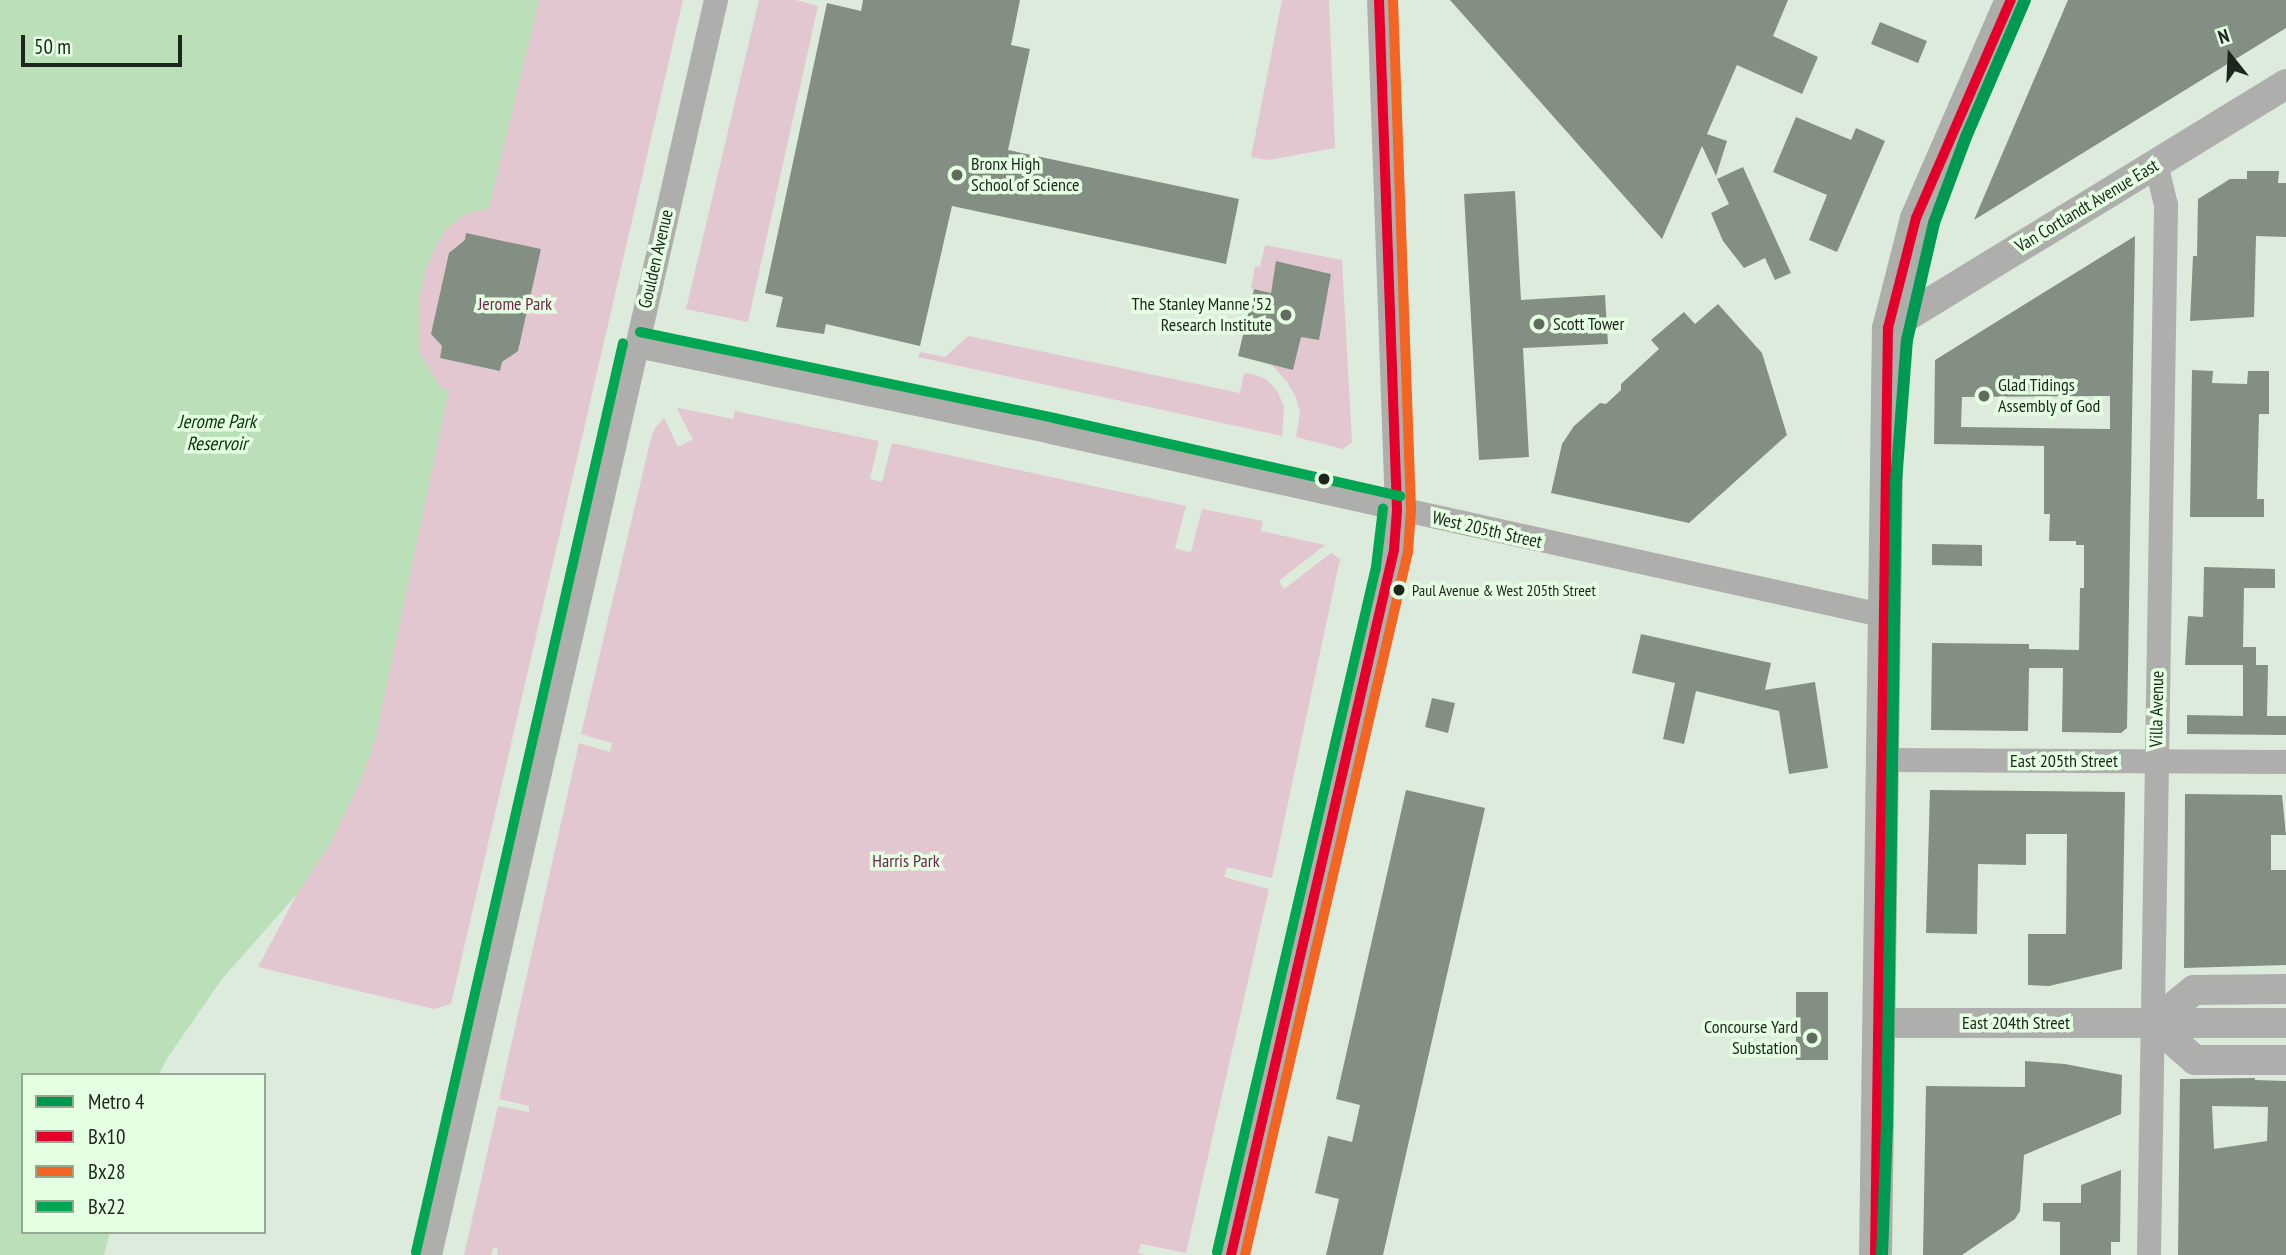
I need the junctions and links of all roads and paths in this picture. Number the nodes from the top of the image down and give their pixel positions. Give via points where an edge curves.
1 (716, 0) edge
2 (1379, 0) edge
3 (2011, 0) edge
4 (2286, 84) edge
5 (2156, 164) junction
6 (1888, 328) junction
7 (636, 346) junction
8 (1397, 510) junction
9 (1886, 616) junction
10 (1883, 760) junction
11 (2157, 761) junction
12 (2286, 762) edge
13 (2286, 989) edge
14 (1879, 1023) junction
15 (2153, 1023) junction
16 (2286, 1023) edge
17 (2286, 1060) edge
18 (430, 1255) edge
19 (1231, 1255) edge
20 (1875, 1255) edge
21 (2150, 1255) edge

1 - 7 street, Goulden Avenue
2 - 8 street
3 - 6 main road via 1916,218
4 - 5 street, Van Cortlandt Avenue East
5 - 6 street, Van Cortlandt Avenue East
5 - 11 street, Villa Avenue via 2166,205
6 - 9 main road
7 - 8 street, West 205th Street
7 - 18 street, Goulden Avenue
8 - 9 street, West 205th Street
8 - 19 street via 1390,569
9 - 10 main road
10 - 11 street, East 205th Street
10 - 14 main road
11 - 12 street, East 205th Street
11 - 15 street, Villa Avenue
13 - 15 street via 2194,990
14 - 15 street, East 204th Street
14 - 20 main road
15 - 16 street, East 204th Street
15 - 17 street via 2195,1060
15 - 21 street, Villa Avenue

